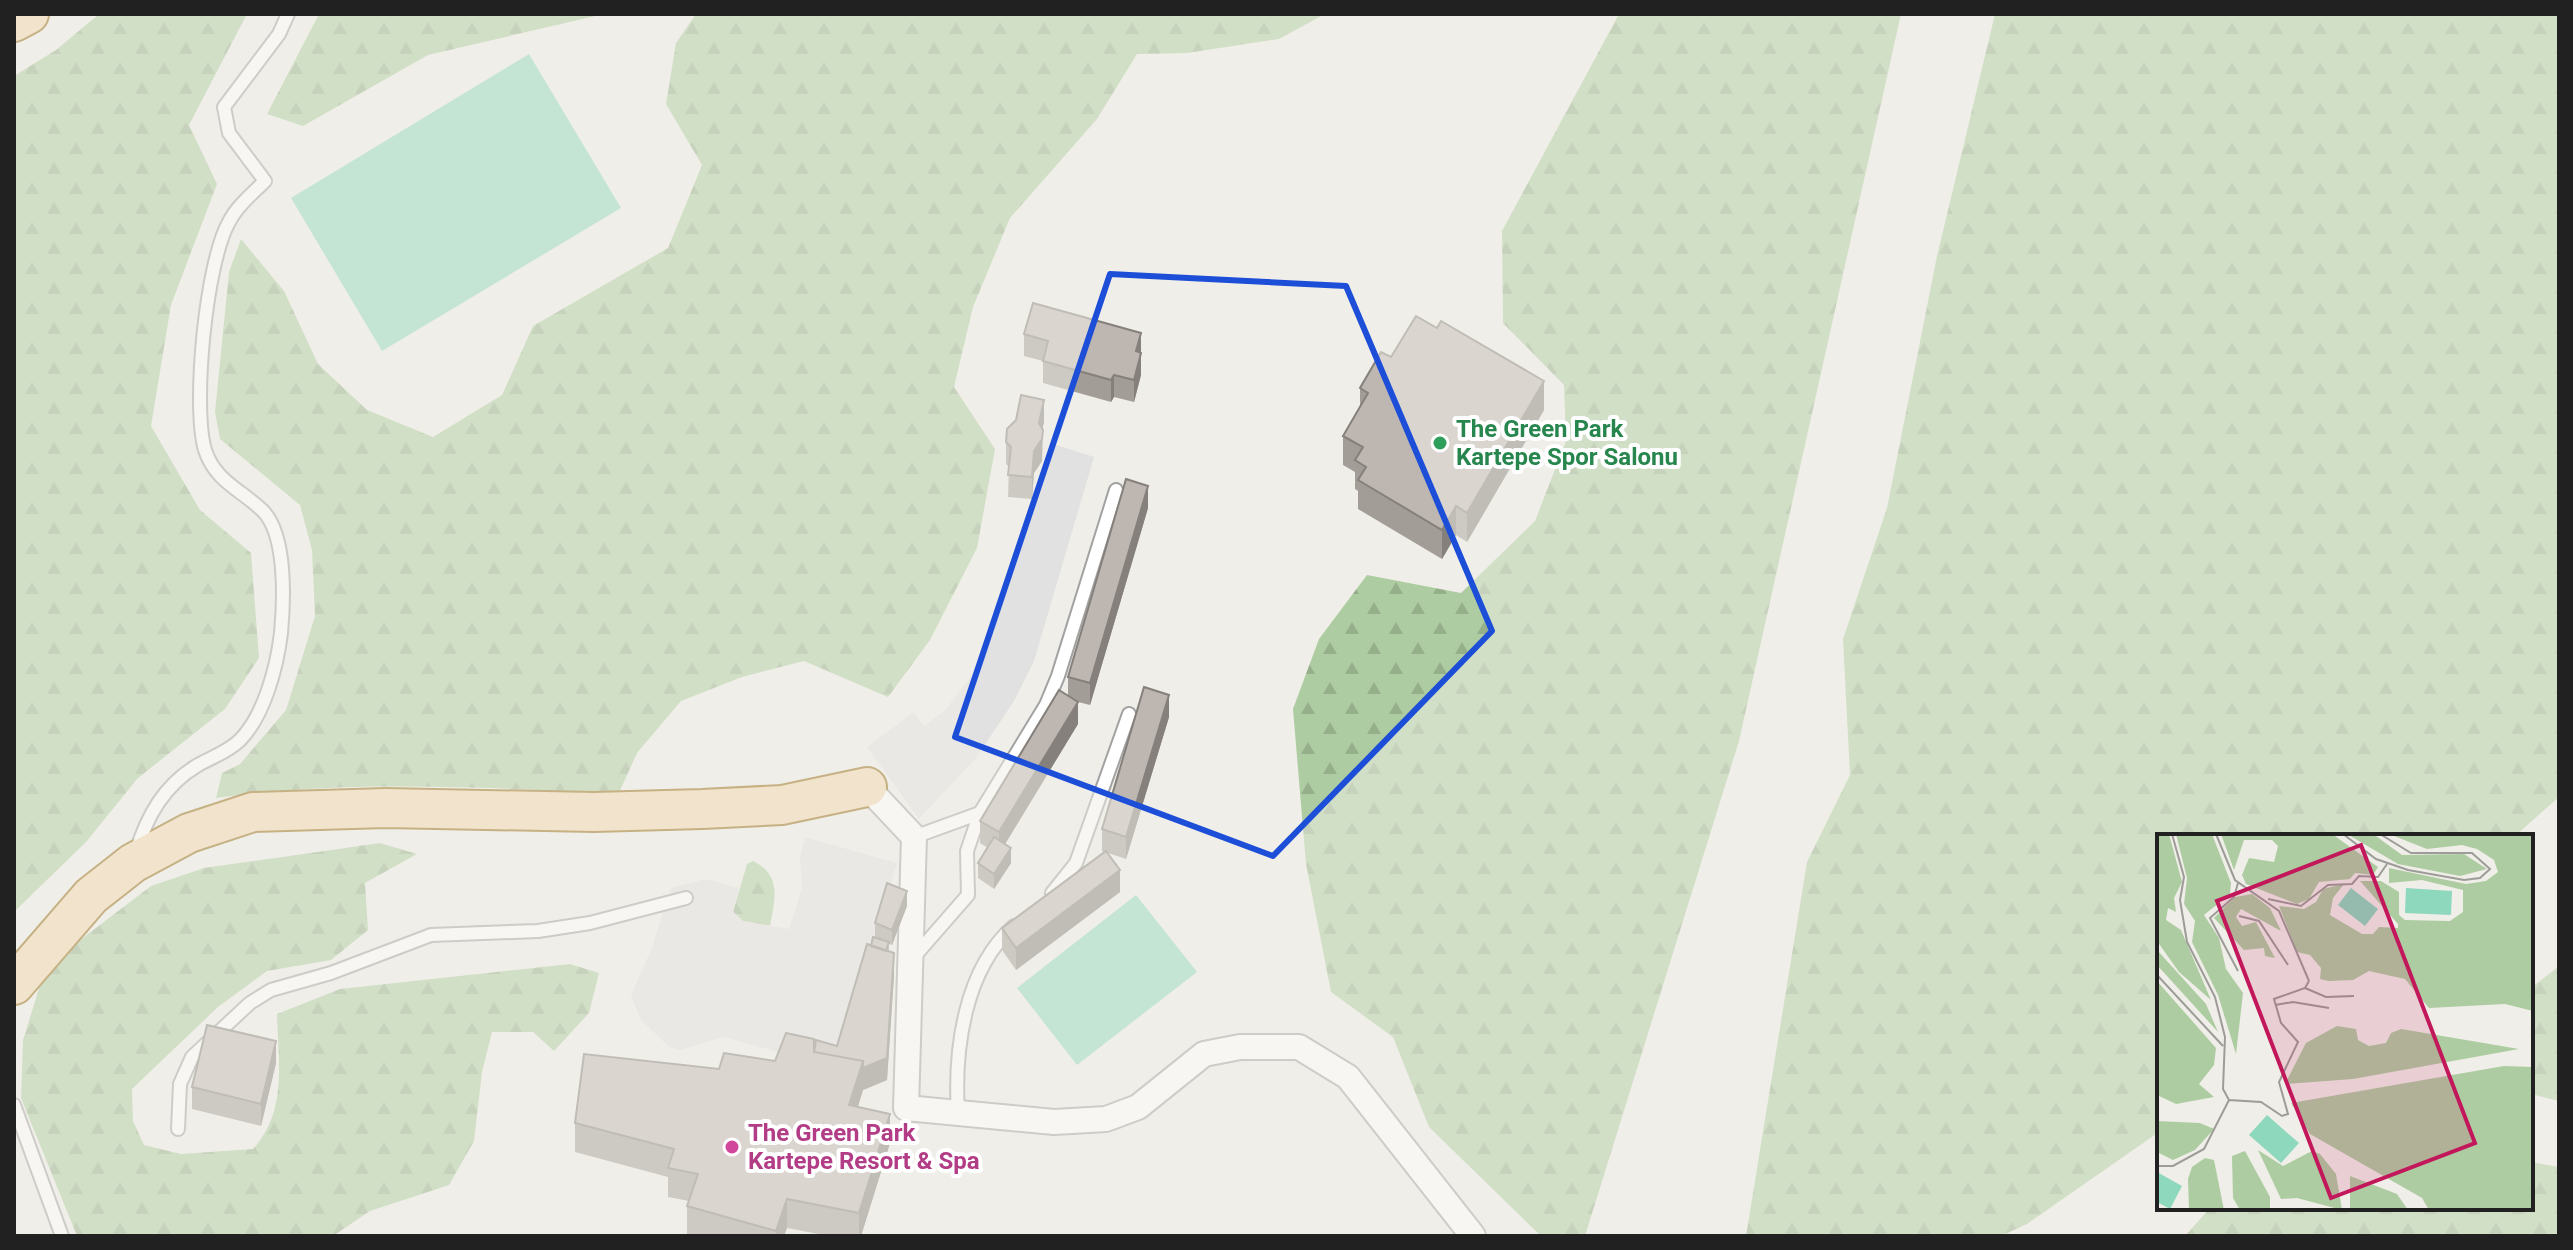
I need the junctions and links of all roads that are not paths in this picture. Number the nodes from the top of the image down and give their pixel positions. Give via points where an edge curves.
1 (29, 14) edge
2 (288, 14) edge
3 (14, 22) edge
4 (1116, 490) dead end
5 (1129, 714) dead end
6 (867, 787) joint
7 (980, 813) junction
8 (914, 837) junction
9 (133, 863) junction
10 (686, 898) dead end
11 (1039, 905) edge
12 (1028, 914) edge
13 (910, 962) junction
14 (14, 985) edge
15 (14, 1105) edge
16 (958, 1113) junction
17 (178, 1129) dead end
18 (62, 1236) edge
19 (1473, 1236) edge

1 - 3 main road
2 - 9 lane via 224,107 229,133 265,181 239,206 220,241 202,362 201,427 205,450 221,479 260,508 277,534 281,633 249,729 163,794
4 - 7 lane via 1046,705
5 - 11 lane via 1076,863
6 - 8 street
6 - 9 main road via 782,805 712,808 253,812 189,833
7 - 8 lane
7 - 13 lane via 967,851 968,895
8 - 13 street
9 - 14 main road via 91,896
10 - 17 lane via 590,923 412,940 331,973 271,990 250,1003 183,1071
12 - 16 lane via 1005,933 983,965 958,1053
13 - 16 street via 906,1108
15 - 18 lane
16 - 19 street via 1054,1122 1106,1119 1138,1107 1204,1054 1240,1047 1299,1047 1348,1077

